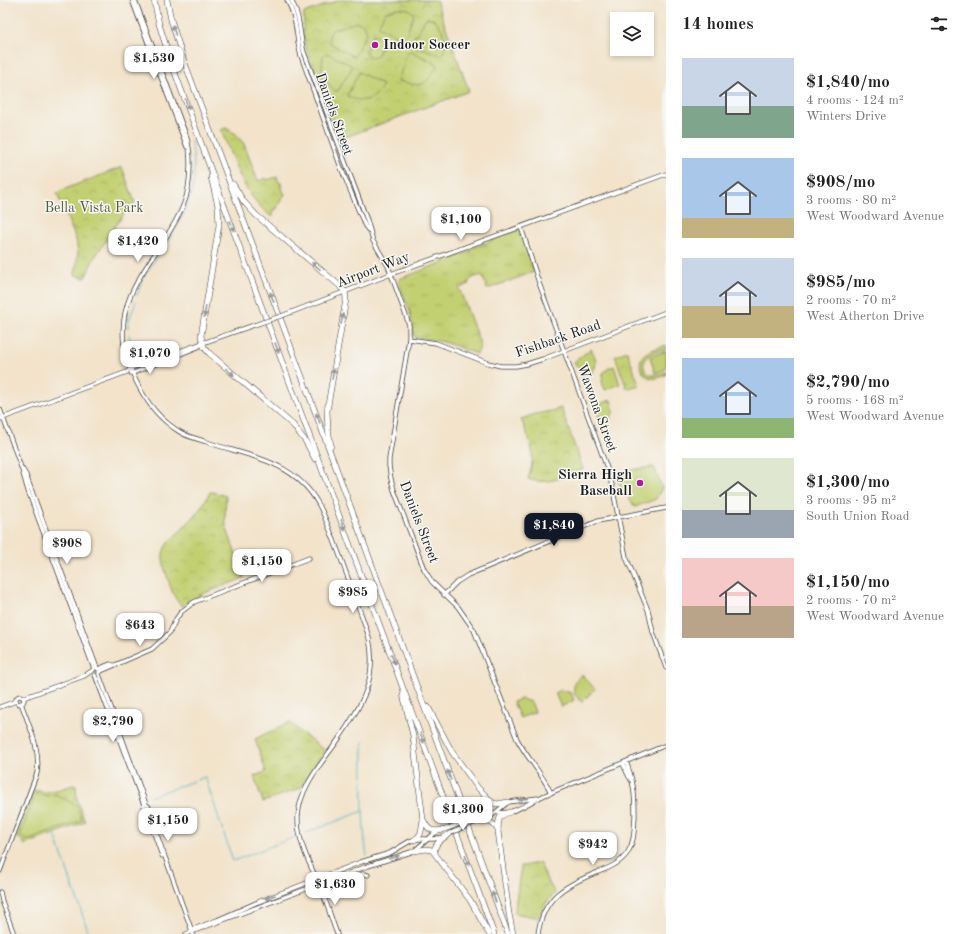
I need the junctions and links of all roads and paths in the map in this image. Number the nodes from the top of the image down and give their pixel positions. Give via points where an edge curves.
1 (132, 0) edge
2 (135, 0) edge
3 (154, 0) edge
4 (167, 0) edge
5 (286, 0) edge
6 (291, 0) edge
7 (206, 154) junction
8 (190, 156) junction
9 (221, 160) junction
10 (666, 174) edge
11 (521, 227) junction
12 (370, 233) junction
13 (391, 274) junction
14 (345, 292) junction
15 (666, 312) edge
16 (409, 340) junction
17 (201, 344) junction
18 (564, 350) junction
19 (131, 368) junction
20 (128, 372) junction
21 (133, 373) junction
22 (0, 409) edge
23 (2, 419) edge
24 (341, 481) junction
25 (329, 488) junction
26 (666, 508) edge
27 (618, 516) junction
28 (309, 558) dead end
29 (444, 595) junction
30 (388, 609) junction
31 (666, 668) edge
32 (96, 671) junction
33 (399, 675) junction
34 (23, 698) junction
35 (16, 701) junction
36 (21, 703) junction
37 (0, 707) edge
38 (666, 746) edge
39 (625, 763) junction
40 (551, 793) junction
41 (484, 794) junction
42 (539, 798) junction
43 (508, 802) junction
44 (495, 812) junction
45 (510, 812) junction
46 (423, 820) junction
47 (474, 820) junction
48 (481, 822) junction
49 (442, 830) junction
50 (450, 830) junction
51 (499, 835) junction
52 (414, 840) junction
53 (427, 840) junction
54 (414, 851) junction
55 (372, 859) junction
56 (440, 860) junction
57 (365, 867) junction
58 (0, 871) edge
59 (368, 874) dead end
60 (316, 879) junction
61 (331, 880) junction
62 (319, 884) junction
63 (0, 892) edge
64 (192, 933) edge
65 (14, 934) edge
66 (186, 934) edge
67 (337, 934) edge
68 (489, 934) edge
69 (494, 934) edge
70 (508, 934) edge
71 (513, 934) edge
72 (538, 934) edge

1 - 8 street
2 - 8 street via 186,135
3 -> 7 highway via 171,62
9 -> 4 highway via 183,58
5 - 12 street, Daniels Street via 294,15 301,56 333,145
6 - 12 street, Daniels Street via 299,18 304,52
7 -> 17 highway via 218,206 219,225
7 -> 25 highway
8 - 19 street via 189,185 184,204 174,224 142,271 130,296 123,335
14 -> 9 highway via 252,211 237,191
24 -> 9 highway
10 - 11 street, Airport Way
11 - 13 street, Airport Way
11 - 18 street, Wawona Street
12 - 13 street, Daniels Street
13 - 14 street, Airport Way
13 - 16 street, Daniels Street via 409,323
14 - 17 street, Airport Way, bridge
24 -> 14 highway via 331,448 327,415 346,299
15 - 18 street, Fishback Road
16 - 18 street, Fishback Road via 436,343 501,366 527,364
16 - 29 street, Daniels Street via 389,459 389,473 422,565
17 - 19 street, Airport Way
17 - 21 street, Airport Way
17 -> 25 highway via 209,354 297,430
18 - 27 street, Wawona Street via 612,485
19 - 20 street
19 - 21 street
20 - 21 street
20 - 23 street
21 - 60 street via 142,393 155,411 181,433 269,460 297,477 310,490 317,502 342,557 368,634 371,669 361,706 311,778 300,803 299,832
22 - 23 street
23 - 32 street
24 - 30 highway
25 -> 33 highway
26 - 27 street
27 - 29 street via 582,527 468,575
27 - 31 street, Wawona Street via 626,557 648,610
28 - 32 street via 194,602 185,608 170,632 152,649
29 - 40 street, Daniels Street via 458,607 474,630 521,746
30 - 41 highway via 434,720 460,765
70 -> 30 highway
32 - 34 street
32 - 64 street via 145,805 149,806 147,810
33 - 46 highway via 413,736
33 -> 69 highway
34 - 35 street via 19,696
34 - 36 street via 24,701
35 - 36 street
35 - 37 street
36 - 58 street via 37,749 38,766
38 - 39 street
39 - 40 street
39 - 72 street via 635,796 634,833 628,851 615,864 572,883 558,893 543,912
40 - 42 street
41 - 43 highway via 493,803
41 - 47 highway via 485,804
42 -> 43 street
42 - 45 street
43 - 44 street
44 - 45 street
44 - 47 street via 484,813
44 - 48 street
45 - 51 highway via 502,814 499,818
46 - 49 highway via 430,830
46 - 52 highway via 422,833
47 - 48 street
47 - 50 street, bridge
48 - 51 highway via 491,822
49 - 50 street
49 - 53 street
50 - 53 street via 440,838
50 - 56 highway via 435,846 434,851
51 - 71 highway
52 - 53 street
52 - 55 street
53 - 54 street
54 - 56 highway via 430,849
57 -> 54 street
55 - 57 street
55 - 60 street
56 - 68 highway via 470,900
57 - 61 street
59 - 61 street
60 - 62 street
60 -> 64 street via 194,928
61 - 62 street
62 - 64 street
62 - 67 street
63 - 65 street
64 - 66 street

